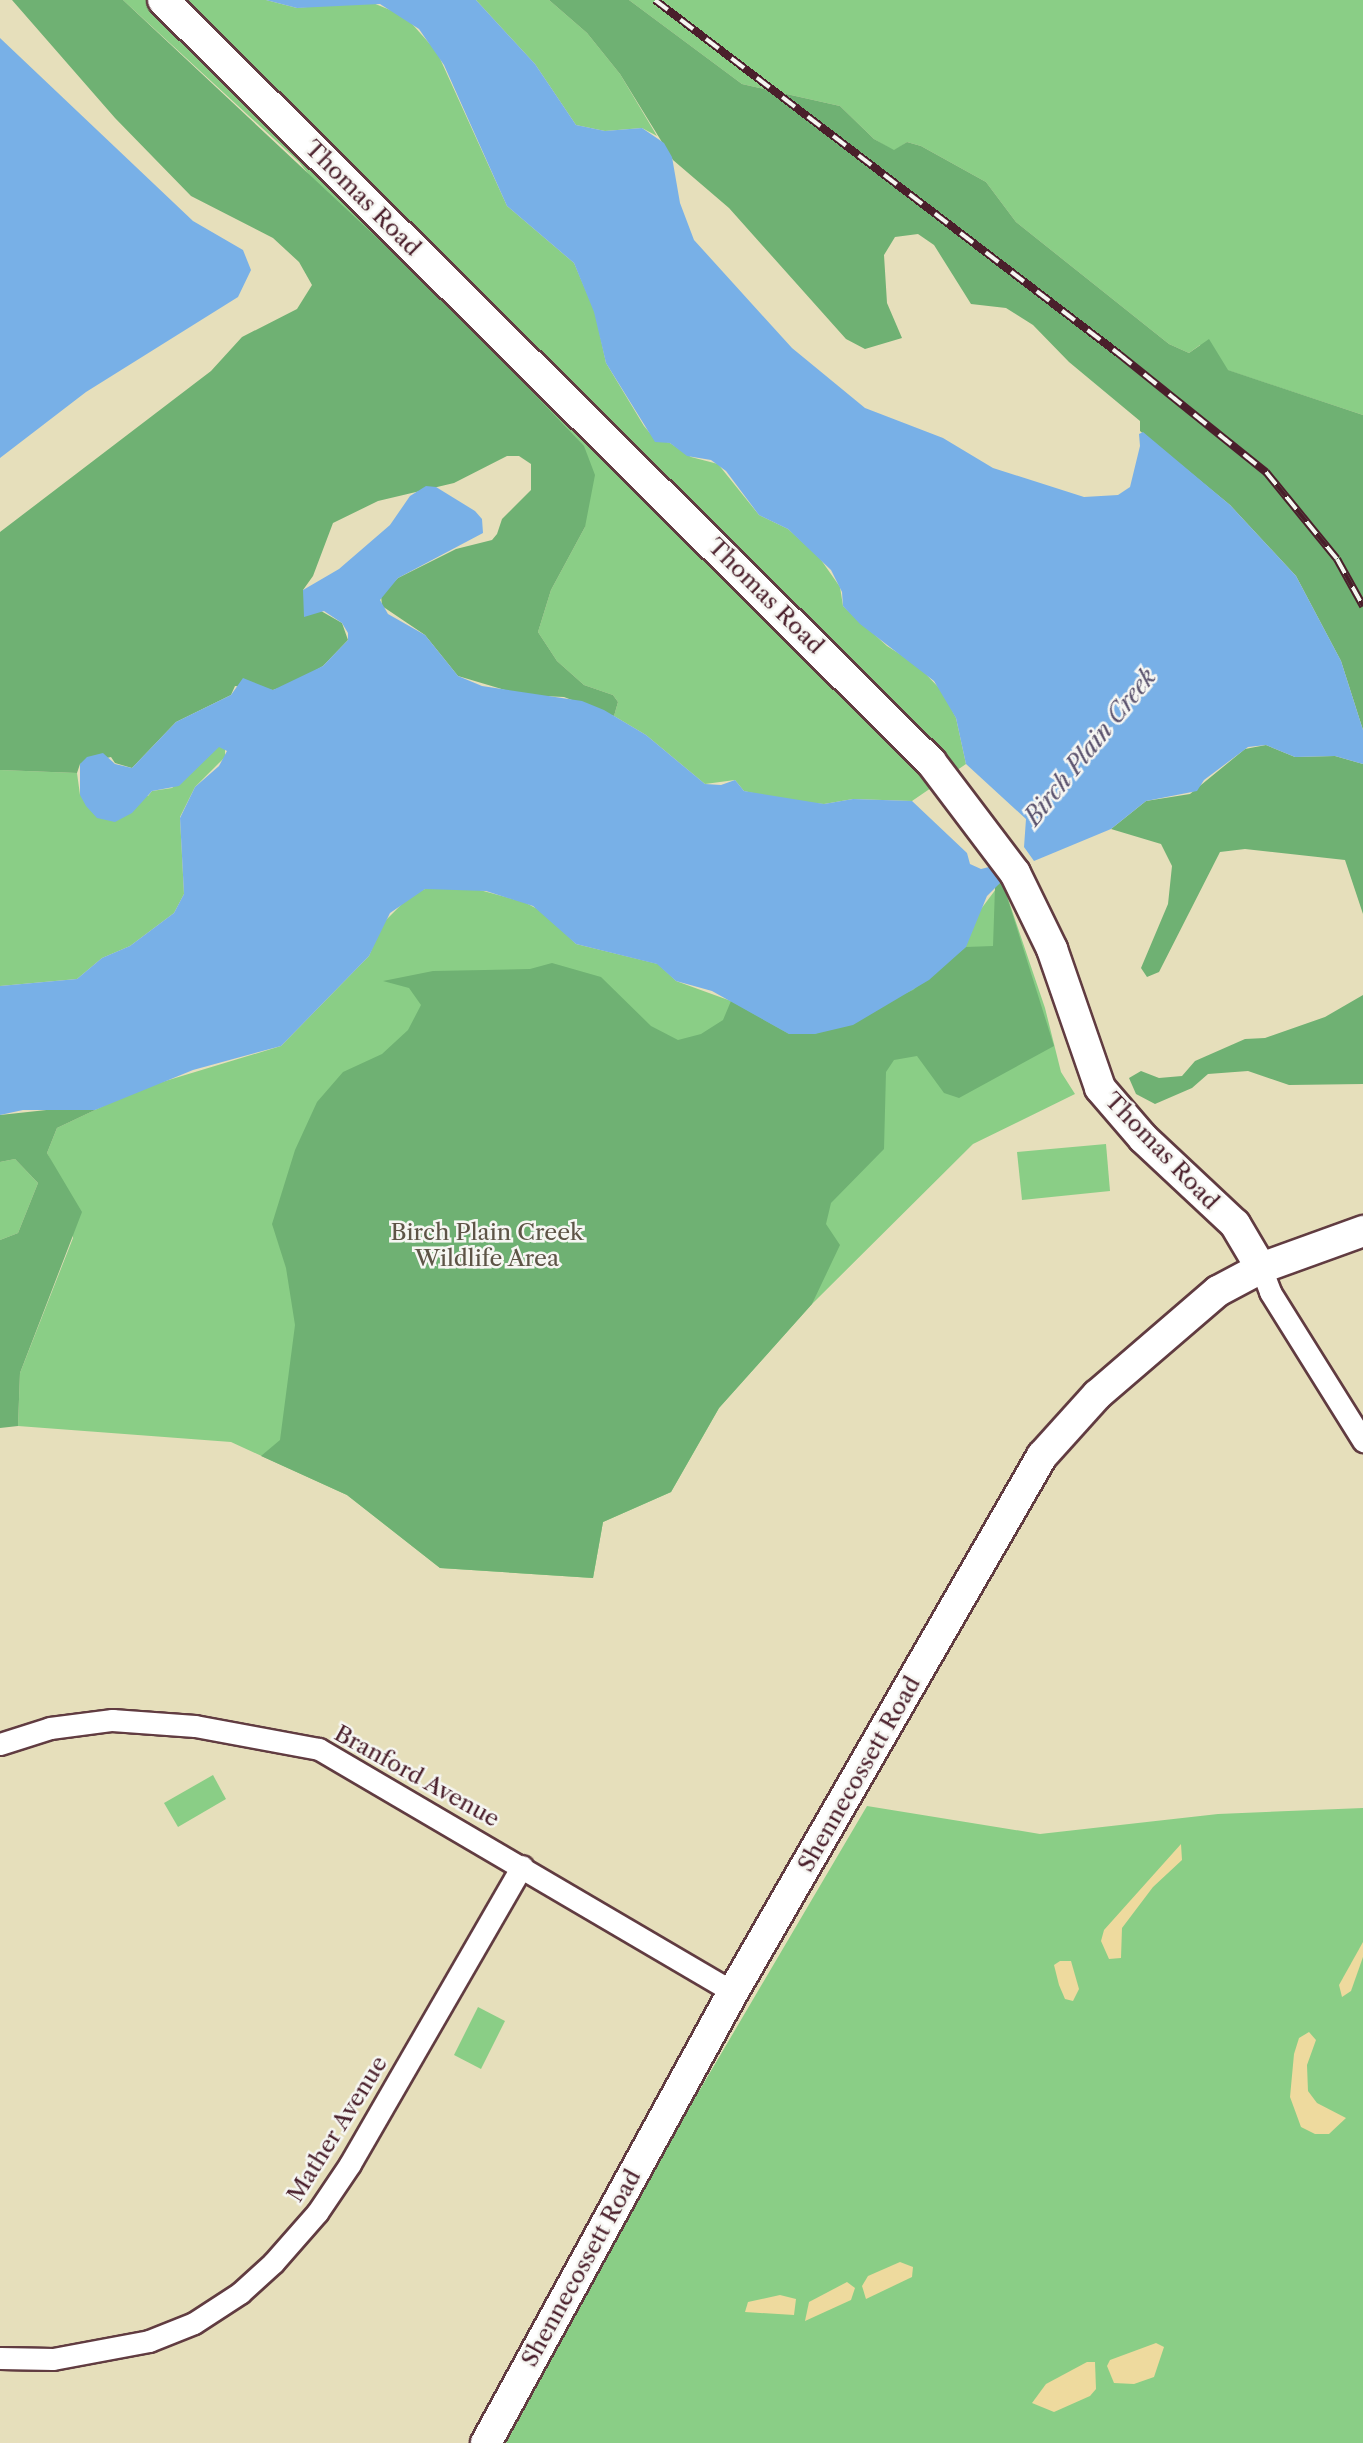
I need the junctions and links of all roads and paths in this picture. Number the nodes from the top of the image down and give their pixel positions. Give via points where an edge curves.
1 (163, 0) edge
2 (1363, 1231) edge
3 (1261, 1268) junction
4 (1363, 1441) edge
5 (0, 1744) edge
6 (522, 1866) junction
7 (733, 1992) junction
8 (0, 2358) edge
9 (486, 2443) edge

1 - 3 main road, Thomas Road via 931,762 1010,865 1052,949 1101,1088 1143,1138 1235,1224
2 - 3 main road, Shennecossett Road
3 - 4 street via 1270,1292
3 - 7 main road, Shennecossett Road via 1218,1291 1165,1332 1072,1420 1042,1456
5 - 6 street, Branford Avenue via 50,1728 112,1720 195,1726 320,1749
6 - 7 street, Branford Avenue
6 - 8 street, Mather Avenue via 350,2164 317,2214 274,2263 240,2293 194,2323 149,2341 53,2359
7 - 9 main road, Shennecossett Road

